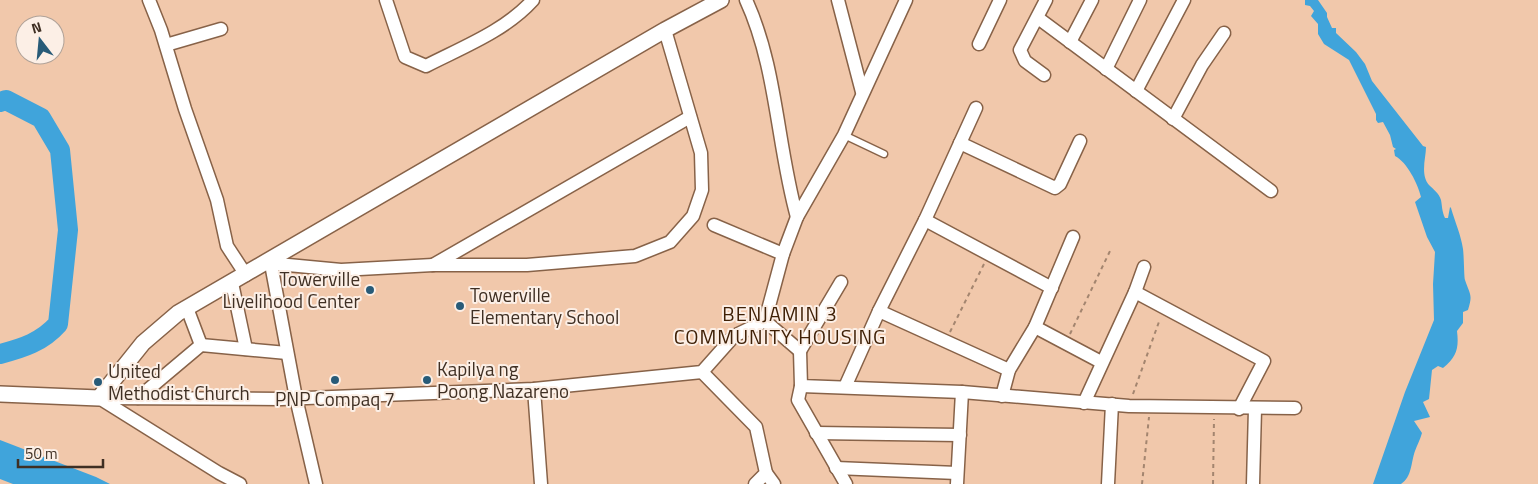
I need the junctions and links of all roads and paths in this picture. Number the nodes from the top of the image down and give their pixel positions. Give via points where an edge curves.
1 (149, 0) edge
2 (386, 0) edge
3 (533, 0) edge
4 (721, 0) edge
5 (746, 0) edge
6 (838, 0) edge
7 (906, 0) edge
8 (1000, 0) edge
9 (1046, 0) edge
10 (1092, 0) edge
11 (1140, 0) edge
12 (1184, 0) edge
13 (1038, 18) junction
14 (221, 29) dead end
15 (665, 30) junction
16 (1224, 33) dead end
17 (1070, 42) junction
18 (979, 44) dead end
19 (166, 45) junction
20 (1106, 69) junction
21 (1044, 75) dead end
22 (1136, 91) junction
23 (862, 92) junction
24 (976, 108) dead end
25 (690, 117) junction
26 (1173, 119) junction
27 (844, 135) junction
28 (1080, 141) dead end
29 (960, 143) junction
30 (884, 154) dead end
31 (1270, 191) dead end
32 (797, 217) junction
33 (925, 220) junction
34 (714, 224) dead end
35 (1073, 237) dead end
36 (1110, 251) dead end
37 (783, 254) junction
38 (988, 256) junction
39 (269, 264) junction
40 (433, 265) junction
41 (1144, 267) dead end
42 (246, 275) junction
43 (841, 282) dead end
44 (232, 283) junction
45 (1052, 288) junction
46 (1135, 292) junction
47 (1164, 307) junction
48 (187, 308) junction
49 (879, 311) junction
50 (765, 321) junction
51 (1035, 327) junction
52 (945, 340) junction
53 (1066, 343) junction
54 (202, 345) junction
55 (246, 349) junction
56 (800, 351) junction
57 (287, 353) junction
58 (1101, 362) junction
59 (1009, 370) junction
60 (702, 372) junction
61 (801, 386) junction
62 (845, 387) junction
63 (534, 389) junction
64 (962, 392) junction
65 (0, 394) edge
66 (1002, 396) junction
67 (99, 398) junction
68 (138, 398) junction
69 (296, 398) junction
70 (1084, 403) junction
71 (1112, 404) junction
72 (1129, 406) junction
73 (1150, 406) junction
74 (1214, 408) junction
75 (1295, 408) dead end
76 (1239, 409) junction
77 (1255, 409) junction
78 (816, 433) junction
79 (960, 435) junction
80 (836, 468) junction
81 (766, 473) junction
82 (957, 478) edge
83 (240, 484) edge
84 (316, 484) edge
85 (541, 484) edge
86 (755, 484) edge
87 (774, 484) edge
88 (846, 484) edge
89 (1108, 484) edge
90 (1142, 484) edge
91 (1213, 484) edge
92 (1253, 484) edge

1 - 19 street
2 - 3 street via 405,57 426,66 494,31
4 - 15 street
5 - 32 street via 764,47 787,182
6 - 23 street
7 - 23 street
8 - 18 street
9 - 13 street
10 - 17 street
11 - 20 street
12 - 22 street
13 - 17 street
13 - 21 street via 1020,50 1025,61
14 - 19 street
15 - 25 street
15 - 39 street
16 - 26 street via 1202,64
17 - 20 street
19 - 42 street via 217,200 227,246
20 - 22 street
22 - 26 street
23 - 27 street
24 - 29 street
25 - 40 street
25 - 40 street via 701,153 702,190 693,216 670,242 635,256 527,265
26 - 31 street
27 - 30 lane
27 - 32 street
28 - 29 street via 1060,184 1055,188
29 - 33 street
32 - 37 street
33 - 38 street
33 - 49 street
34 - 37 street
35 - 45 street
36 - 53 path
37 - 50 street
38 - 45 street
38 - 52 path
39 - 40 street via 341,270
39 - 42 street
39 - 57 street
41 - 46 street
42 - 44 street
43 - 56 street
44 - 48 street
44 - 55 street
45 - 51 street
46 - 47 street
46 - 58 street
47 - 72 path
47 - 76 street via 1264,361
48 - 54 street
48 - 67 street via 143,343
49 - 52 street
49 - 62 street
50 - 56 street
50 - 60 street via 734,336
51 - 53 street
51 - 59 street
52 - 59 street
53 - 58 street
54 - 55 street
54 - 68 street
55 - 57 street
56 - 61 street
57 - 69 street
58 - 70 street
59 - 66 street
60 - 63 street
60 - 81 street via 756,427
61 - 62 street
61 - 78 street via 798,400
62 - 64 street
63 - 69 street
63 - 85 street
64 - 66 street
64 - 79 street
65 - 67 street
66 - 70 street
67 - 68 street
67 - 83 street
68 - 69 street
69 - 84 street
70 - 71 street
71 - 72 street
71 - 89 street
72 - 73 street
73 - 74 street
73 - 90 path
74 - 76 street
74 - 91 path
75 - 77 street
76 - 77 street
77 - 92 street
78 - 79 street
78 - 80 street
79 - 82 street
80 - 82 street
80 - 88 street
81 - 86 street
81 - 87 street

